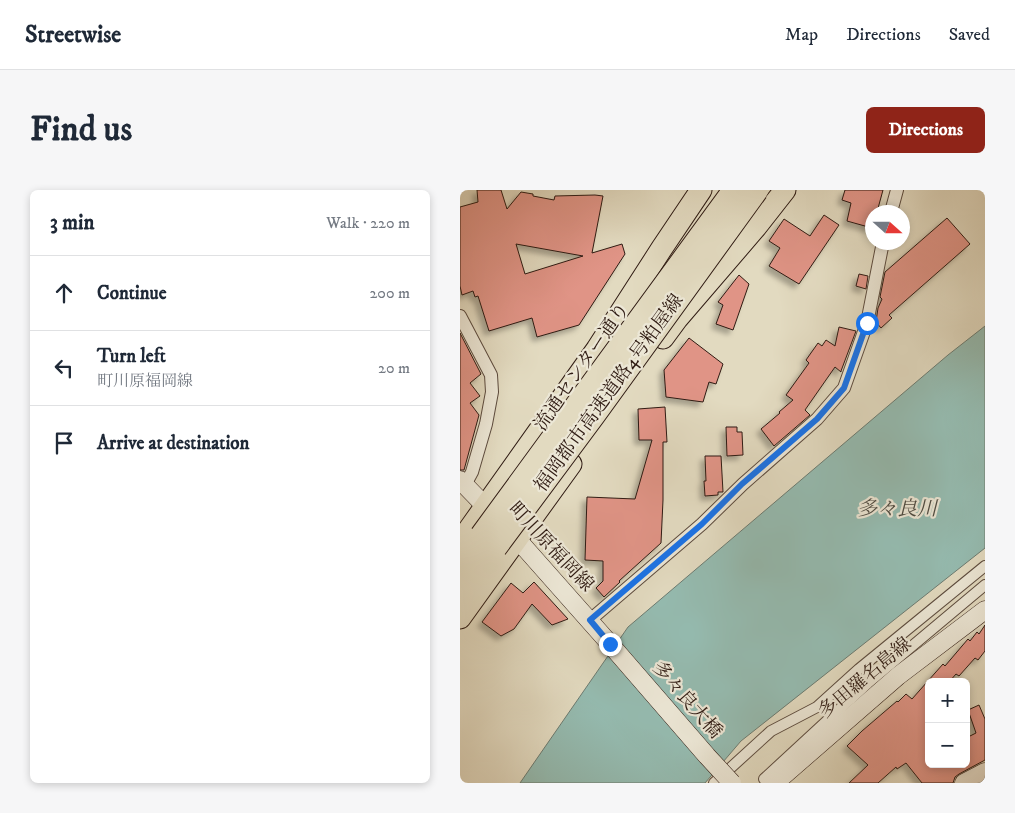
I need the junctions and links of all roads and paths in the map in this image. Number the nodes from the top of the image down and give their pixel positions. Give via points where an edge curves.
1 (691, 190) edge
2 (701, 190) edge
3 (735, 190) edge
4 (756, 190) edge
5 (785, 190) edge
6 (897, 190) edge
7 (893, 205) edge
8 (662, 248) junction
9 (881, 250) edge
10 (460, 316) edge
11 (462, 482) edge
12 (486, 507) junction
13 (517, 539) junction
14 (460, 542) edge
15 (460, 564) edge
16 (985, 566) edge
17 (985, 584) edge
18 (460, 594) edge
19 (985, 610) edge
20 (460, 618) edge
21 (590, 620) junction
22 (610, 644) joint
23 (985, 772) edge
24 (769, 781) edge
25 (714, 783) edge
26 (732, 783) edge
27 (964, 783) edge

1 - 8 highway via 675,213
2 - 8 highway, 流通センター通り
3 - 15 highway, 福岡都市高速道路4号粕屋線, bridge
4 - 18 highway, 福岡都市高速道路4号粕屋線, bridge
5 - 13 highway via 677,319
6 - 7 street
8 - 12 highway, 流通センター通り via 597,349
9 - 21 street via 867,323 844,388 817,419
10 - 11 street via 491,375 492,392 472,472
11 - 12 main road, 町川原福岡線
12 - 13 main road, 町川原福岡線
12 - 14 highway, 流通センター通り
13 - 20 highway
13 - 21 main road, 町川原福岡線
16 - 25 street via 817,707 771,731
17 - 24 street via 868,683
19 - 24 main road, 多田羅名島線
21 - 22 main road, 町川原福岡線
22 - 26 main road, 多々良大橋, bridge
23 - 27 main road

